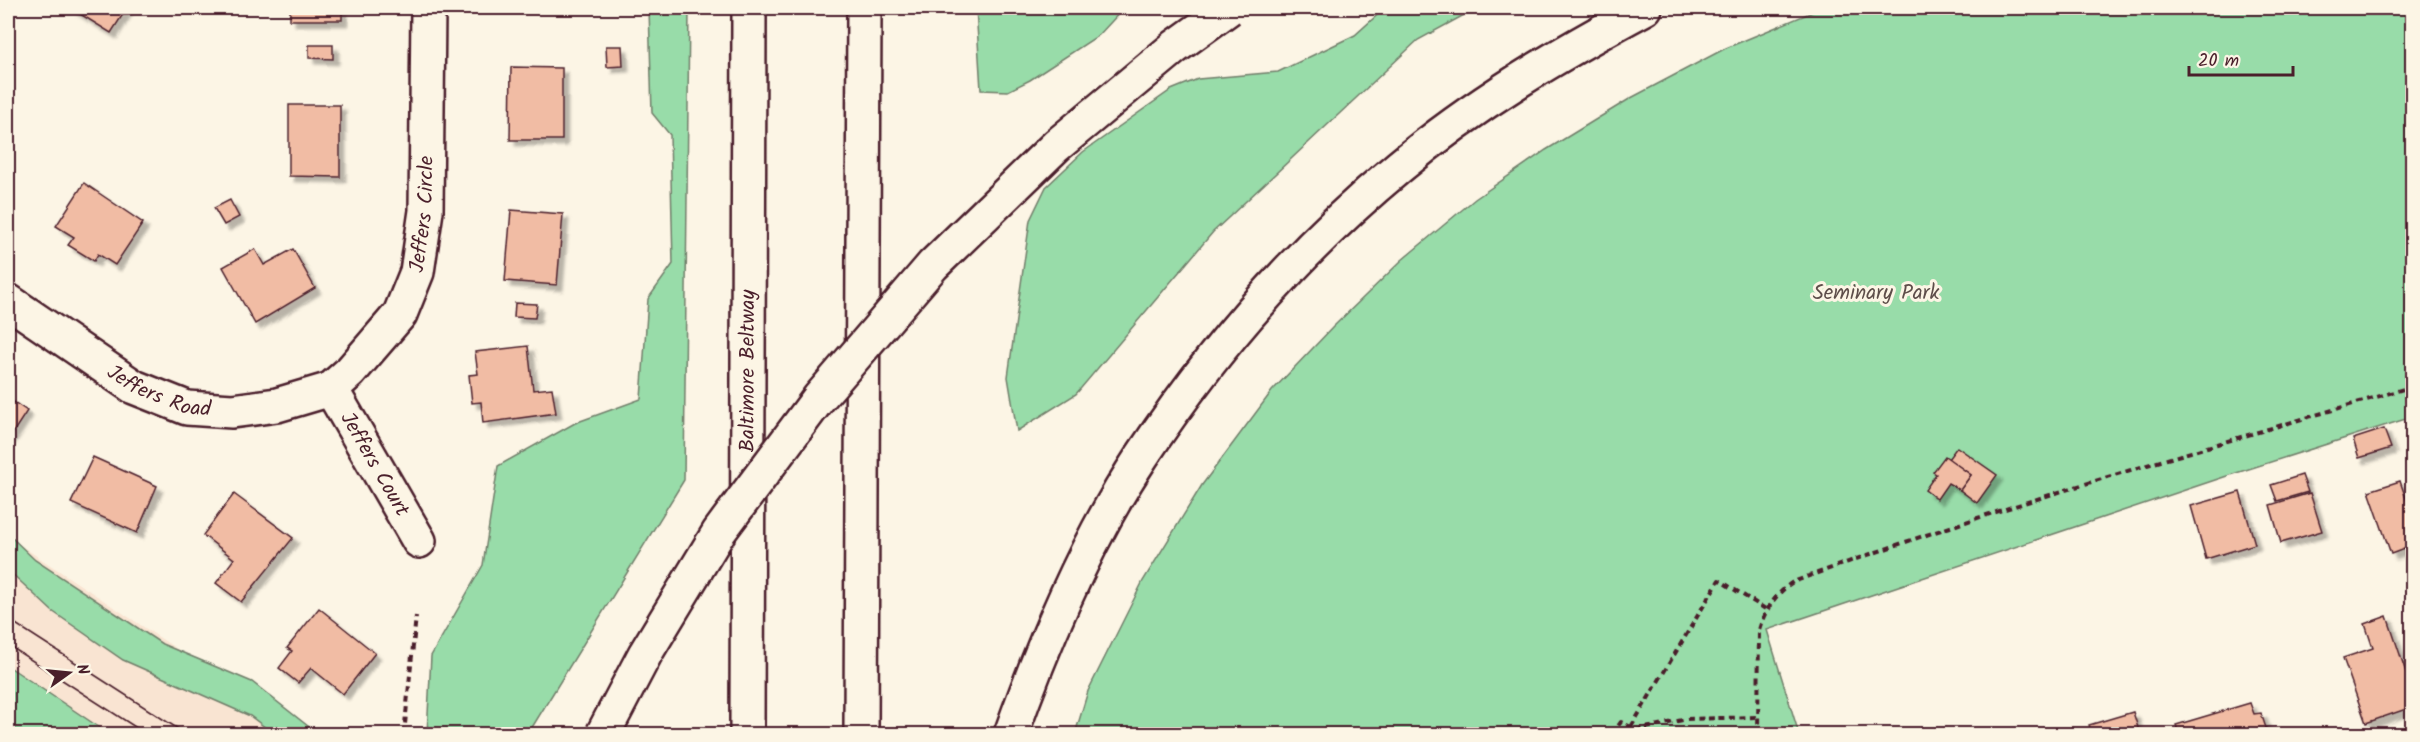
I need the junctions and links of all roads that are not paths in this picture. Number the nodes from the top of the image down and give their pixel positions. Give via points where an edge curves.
1 (428, 8) edge
2 (749, 8) edge
3 (864, 8) edge
4 (1229, 8) edge
5 (1645, 8) edge
6 (8, 301) edge
7 (331, 389) junction
8 (419, 541) dead end
9 (746, 659) junction
10 (603, 735) edge
11 (732, 735) edge
12 (747, 735) edge
13 (861, 735) edge
14 (1011, 735) edge

1 - 7 main road, Jeffers Circle via 426,211 417,272 400,314
2 - 9 main road, Baltimore Beltway
3 - 13 main road
4 - 10 main road, bridge via 1175,47 1056,146 933,265 895,309 819,398 719,532 645,654
5 - 14 main road via 1571,48 1472,111 1399,166 1332,228 1231,336 1142,457 1095,539 1051,630
6 - 7 main road, Jeffers Road via 134,387 187,408 276,405
7 - 8 main road, Jeffers Court
9 - 11 main road
9 - 12 main road, Baltimore Beltway

